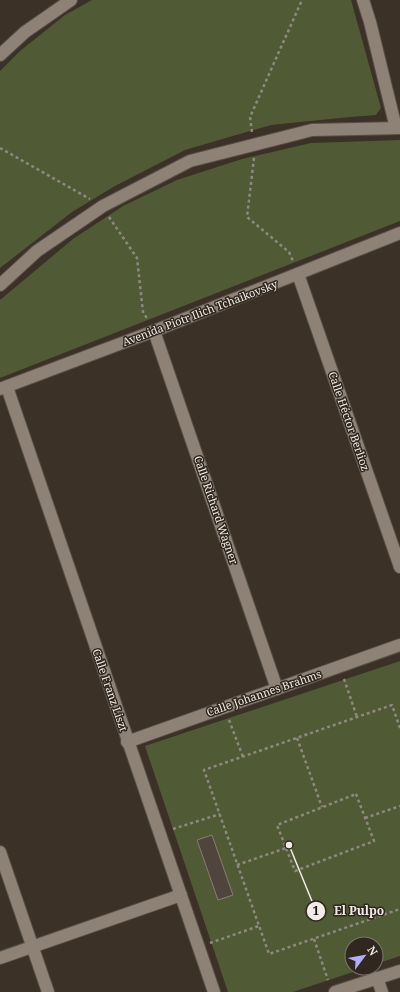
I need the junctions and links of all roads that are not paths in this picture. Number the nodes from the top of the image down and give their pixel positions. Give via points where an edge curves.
1 (70, 0) edge
2 (363, 0) edge
3 (0, 55) edge
4 (398, 128) edge
5 (400, 233) edge
6 (298, 274) junction
7 (0, 285) edge
8 (154, 331) junction
9 (3, 388) edge
10 (400, 567) edge
11 (400, 645) edge
12 (277, 688) junction
13 (127, 742) junction
14 (0, 852) edge
15 (181, 895) junction
16 (33, 946) junction
17 (0, 958) edge
18 (400, 971) edge
19 (377, 978) junction
20 (333, 989) edge
21 (48, 992) edge
22 (214, 992) edge
23 (382, 992) edge

1 - 3 street via 25,32
2 - 4 street
4 - 7 street via 312,130 190,161 103,206 37,251
5 - 6 street, Avenida Piotr Ilich Tchaikovsky
6 - 8 street, Avenida Piotr Ilich Tchaikovsky
6 - 10 street, Calle Héctor Berlioz
8 - 9 street, Avenida Piotr Ilich Tchaikovsky
8 - 12 street, Calle Richard Wagner
9 - 13 street, Calle Franz Liszt
11 - 12 street, Calle Johannes Brahms
12 - 13 street, Calle Johannes Brahms
13 - 15 street, Calle Franz Liszt
14 - 16 street
15 - 16 street
15 - 22 street, Calle Franz Liszt
16 - 17 street
16 - 21 street
18 - 19 street
19 - 20 street
19 - 23 street

